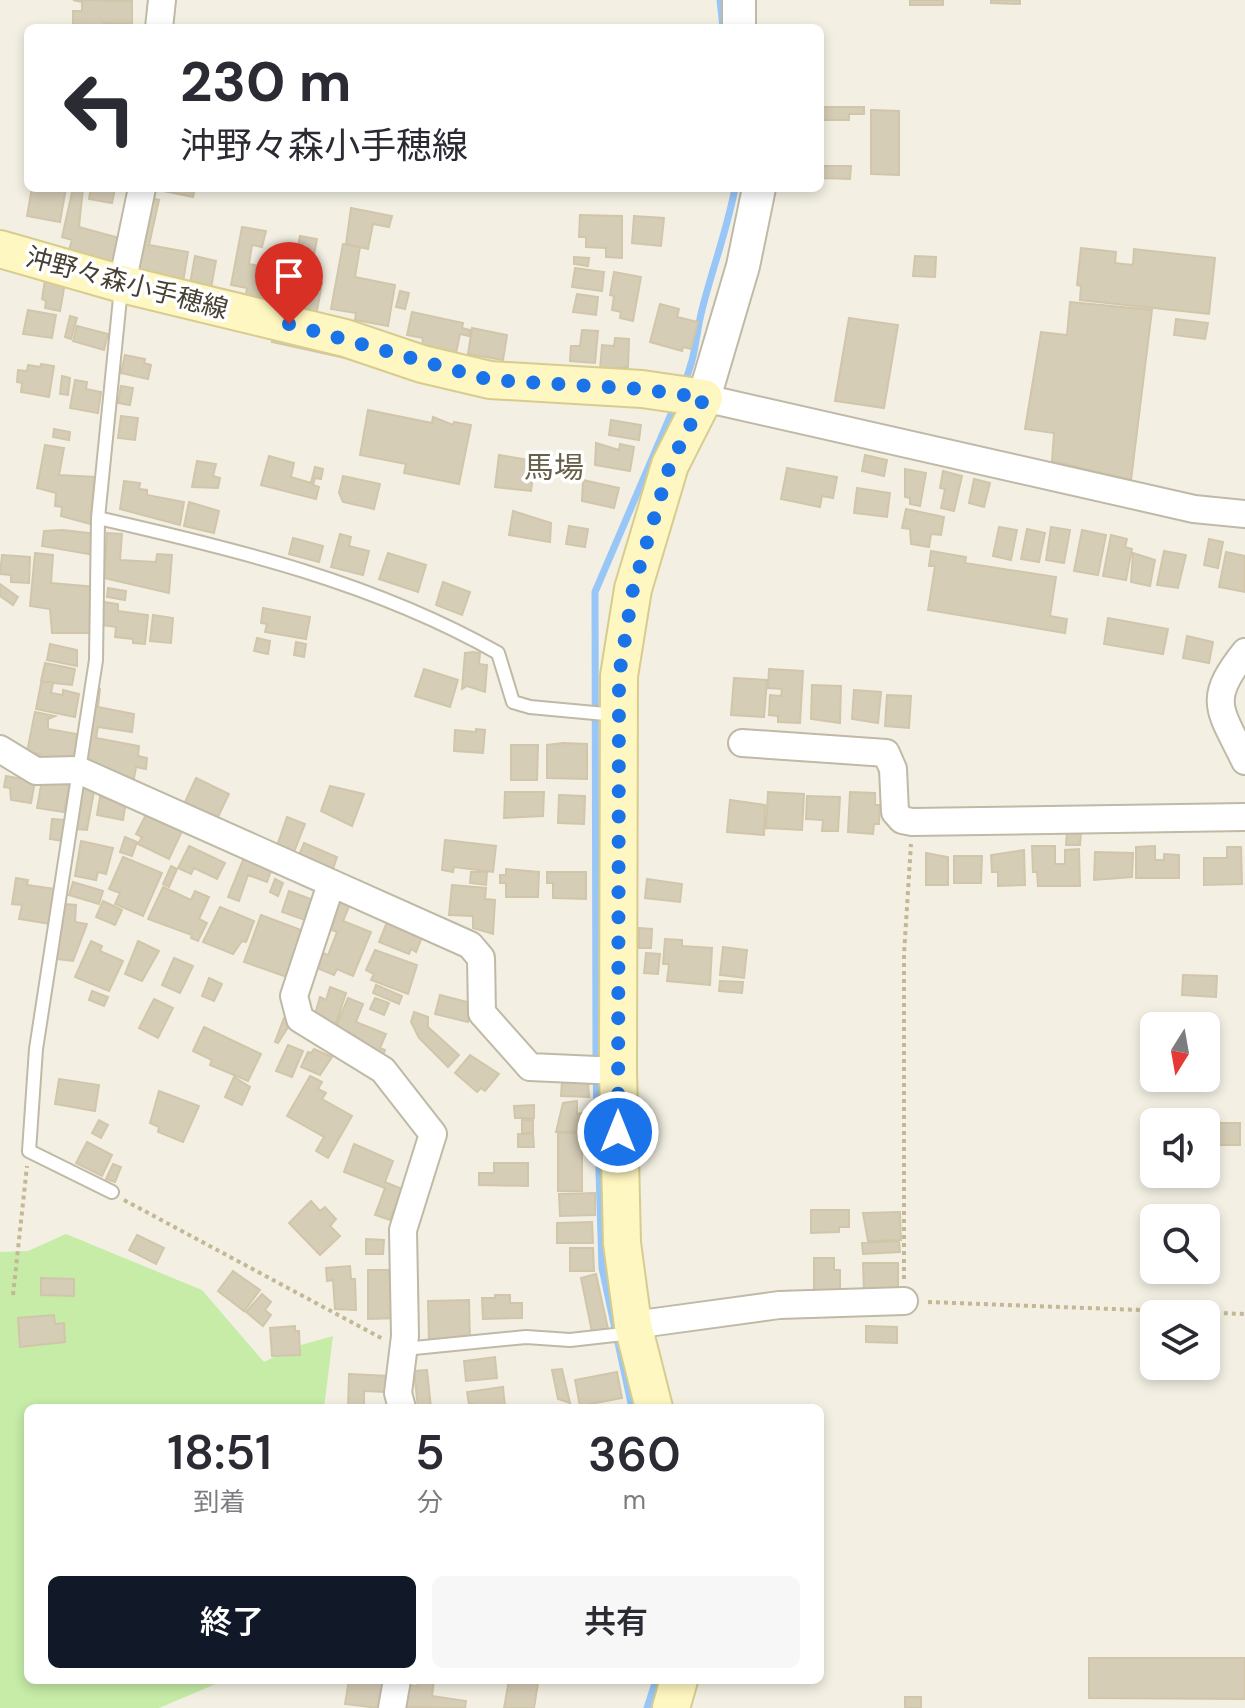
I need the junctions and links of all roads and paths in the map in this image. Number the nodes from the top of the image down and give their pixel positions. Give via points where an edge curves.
1 (162, 0) edge
2 (739, 0) edge
3 (159, 24) edge
4 (739, 24) edge
5 (141, 192) edge
6 (758, 192) edge
7 (0, 249) edge
8 (122, 284) junction
9 (704, 398) junction
10 (1245, 514) edge
11 (98, 518) junction
12 (1245, 652) edge
13 (619, 715) junction
14 (742, 743) dead end
15 (0, 749) edge
16 (1245, 761) edge
17 (78, 770) junction
18 (1245, 817) edge
19 (912, 822) junction
20 (331, 884) junction
21 (618, 1071) junction
22 (29, 1151) junction
23 (112, 1192) joint
24 (13, 1295) dead end
25 (904, 1301) junction
26 (1245, 1314) edge
27 (634, 1329) junction
28 (404, 1349) junction
29 (401, 1404) edge
30 (653, 1404) edge
31 (396, 1684) edge
32 (678, 1684) edge
33 (392, 1708) edge
34 (671, 1708) edge

1 - 3 street
2 - 4 street
5 - 8 street
6 - 9 street via 743,266
7 - 8 main road, 沖野々森小手穂線
8 - 9 main road, 沖野々森小手穂線 via 345,338 490,380
8 - 11 lane
9 - 10 street via 1194,509
9 - 13 main road via 670,465 633,589 619,676
11 - 13 lane via 353,585 498,653 513,702
11 - 17 lane via 96,660
12 - 16 street via 1222,681 1221,711
13 - 21 main road
14 - 19 street via 886,753 893,769 895,812
15 - 17 street via 36,771
17 - 20 street
17 - 22 lane via 36,1049
18 - 19 street
19 - 25 path via 904,954
20 - 21 street via 470,945 481,958 482,1013 530,1067
20 - 28 street via 294,996 300,1019 383,1070 433,1134 403,1230
21 - 27 main road via 622,1243
22 - 23 lane
22 - 24 path
23 - 28 path via 234,1256 280,1287
25 - 26 path
25 - 27 street via 779,1305
27 - 28 lane via 570,1340 526,1337
27 - 30 main road
28 - 29 street
31 - 33 street
32 - 34 main road

